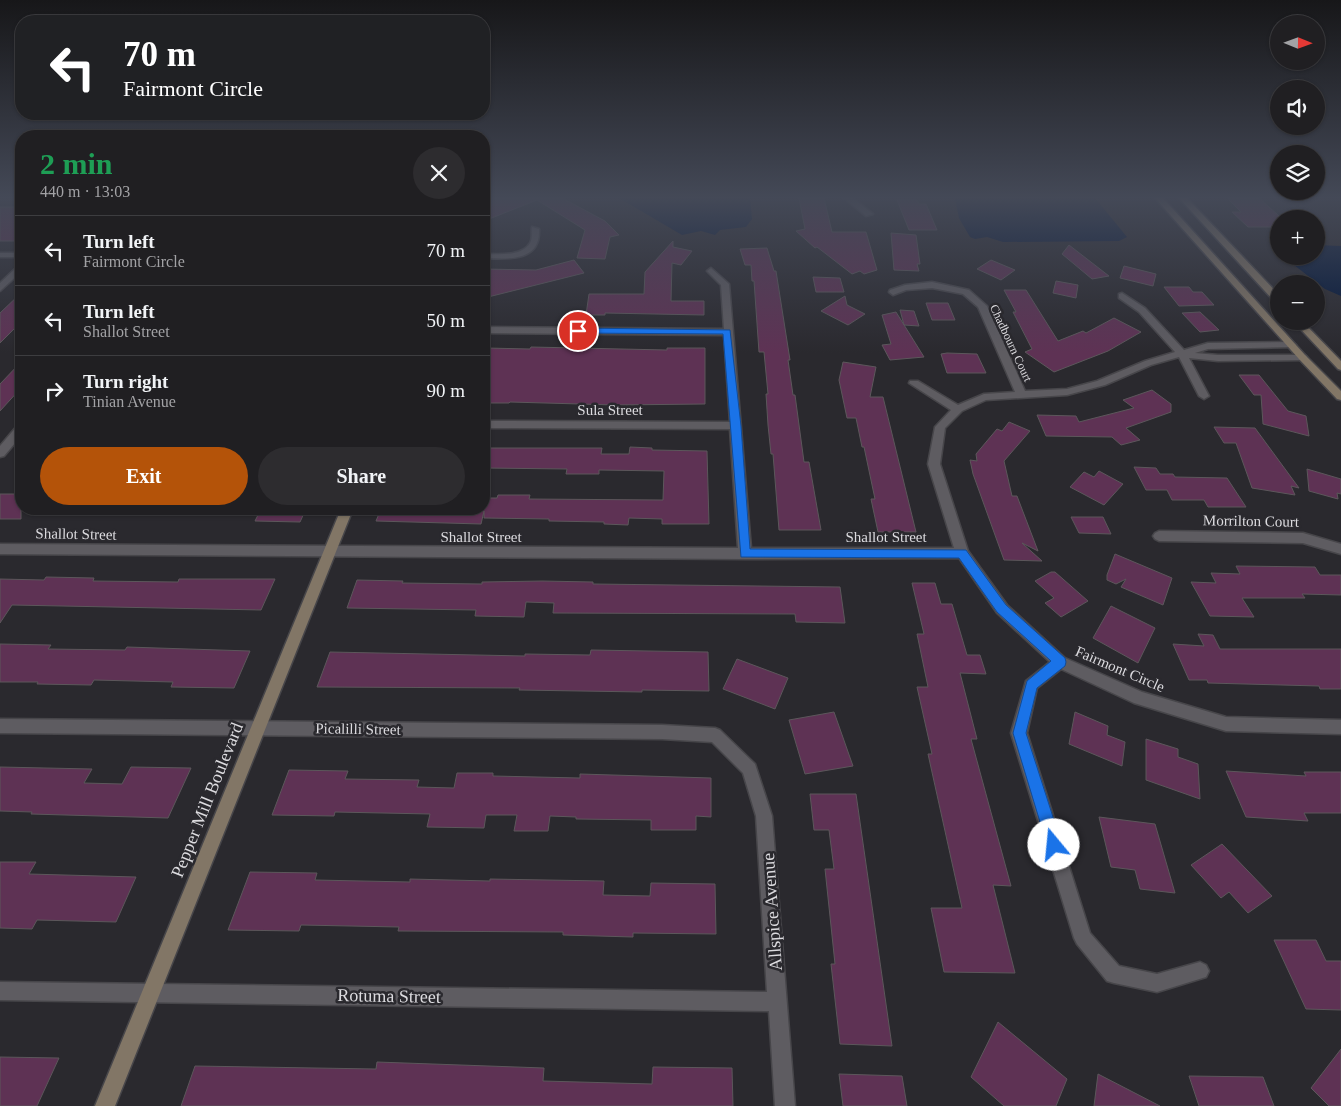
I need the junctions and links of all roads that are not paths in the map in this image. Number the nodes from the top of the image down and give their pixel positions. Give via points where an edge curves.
1 (529, 250) edge
2 (1205, 250) edge
3 (1231, 250) edge
4 (0, 255) edge
5 (15, 255) edge
6 (490, 256) edge
7 (711, 271) dead end
8 (15, 274) edge
9 (0, 288) edge
10 (1270, 291) edge
11 (893, 292) dead end
12 (1122, 296) dead end
13 (490, 330) edge
14 (1306, 330) edge
15 (727, 332) junction
16 (1291, 345) junction
17 (1182, 354) junction
18 (1302, 357) junction
19 (1341, 367) edge
20 (914, 383) dead end
21 (1021, 394) junction
22 (1204, 396) dead end
23 (1341, 397) edge
24 (958, 409) junction
25 (490, 425) edge
26 (736, 426) junction
27 (15, 436) edge
28 (0, 452) edge
29 (345, 515) edge
30 (1159, 536) dead end
31 (0, 549) edge
32 (1341, 549) edge
33 (330, 552) junction
34 (962, 553) junction
35 (745, 554) junction
36 (1060, 662) junction
37 (0, 726) edge
38 (1341, 727) edge
39 (257, 728) junction
40 (715, 735) joint
41 (1200, 971) dead end
42 (0, 991) edge
43 (151, 992) junction
44 (778, 1002) junction
45 (105, 1106) edge
46 (785, 1106) edge

1 - 6 street via 520,254
2 - 16 street
3 - 10 street
4 - 5 street
7 - 15 street via 725,284
8 - 9 street
11 - 21 street, Chadbourn Court via 932,285 966,292 982,306
12 - 17 street via 1142,310
13 - 15 street
14 - 19 street
15 - 26 street
16 - 17 street, Fairmont Circle via 1208,346
16 - 18 street
17 - 18 street, Fairmont Circle via 1218,358
17 - 21 street, Fairmont Circle via 1067,392
17 - 22 street
18 - 23 street
20 - 24 street
21 - 24 street, Fairmont Circle via 984,398
24 - 34 street, Fairmont Circle via 940,427 934,464
25 - 26 street, Sula Street
26 - 35 street
27 - 28 street
29 - 33 street, Pepper Mill Boulevard
30 - 32 street, Morrilton Court via 1302,538
31 - 33 street, Shallot Street
33 - 35 street, Shallot Street
33 - 39 street, Pepper Mill Boulevard
34 - 35 street, Shallot Street
34 - 36 street, Fairmont Circle via 1002,609
36 - 38 street, Fairmont Circle via 1139,698 1226,724
36 - 41 street via 1031,685 1019,733 1083,938 1114,974 1157,983
37 - 39 street, Picalilli Street
39 - 40 street, Picalilli Street
39 - 43 street, Pepper Mill Boulevard
40 - 44 street, Allspice Avenue via 750,768 764,816
42 - 43 street, Rotuma Street
43 - 44 street, Rotuma Street
43 - 45 street, Pepper Mill Boulevard
44 - 46 street, Allspice Avenue

